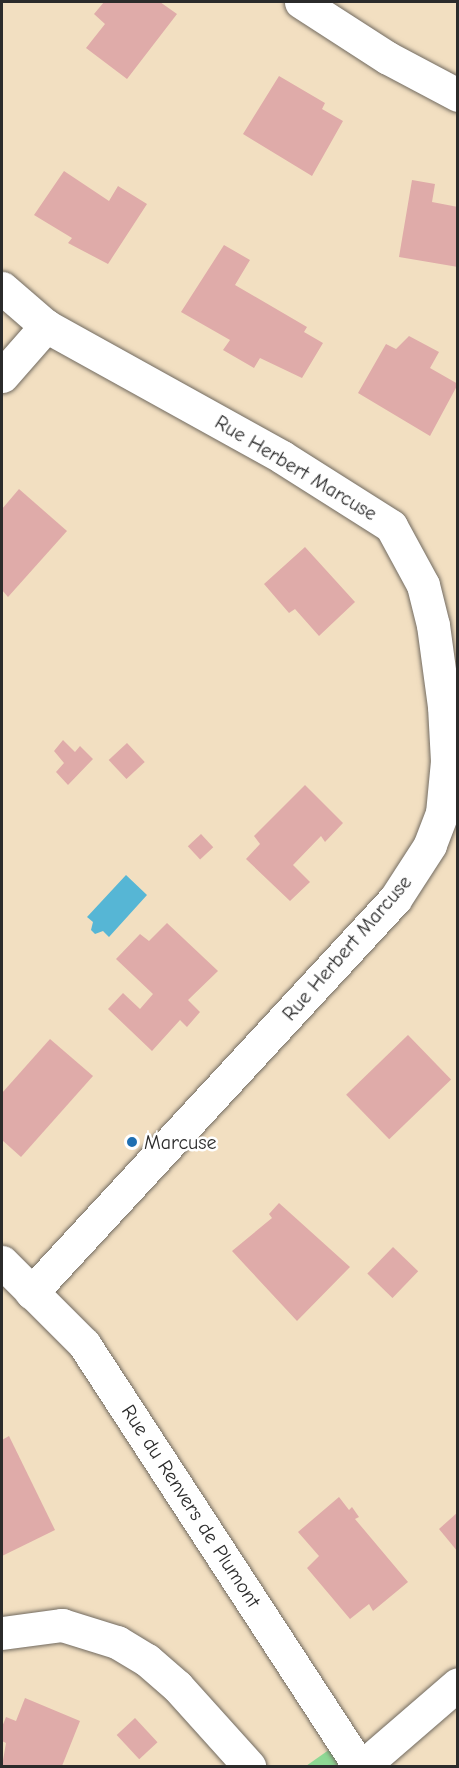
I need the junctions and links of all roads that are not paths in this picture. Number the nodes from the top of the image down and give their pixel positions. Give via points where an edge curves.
1 (300, 2) edge
2 (458, 95) edge
3 (2, 288) edge
4 (46, 326) junction
5 (2, 376) edge
6 (2, 1262) edge
7 (31, 1293) junction
8 (2, 1634) edge
9 (458, 1684) edge
10 (249, 1767) edge
11 (361, 1767) edge

1 - 2 street via 388,58
3 - 4 street, Rue Herbert Marcuse
4 - 5 street
4 - 7 street, Rue Herbert Marcuse via 282,457 391,526 423,585 433,625 447,761 442,813 430,845 395,898
6 - 7 street, Rue du Renvers de Plumont
7 - 11 street, Rue du Renvers de Plumont via 90,1354
8 - 10 street via 62,1625 117,1642 147,1660 177,1686
9 - 11 street

